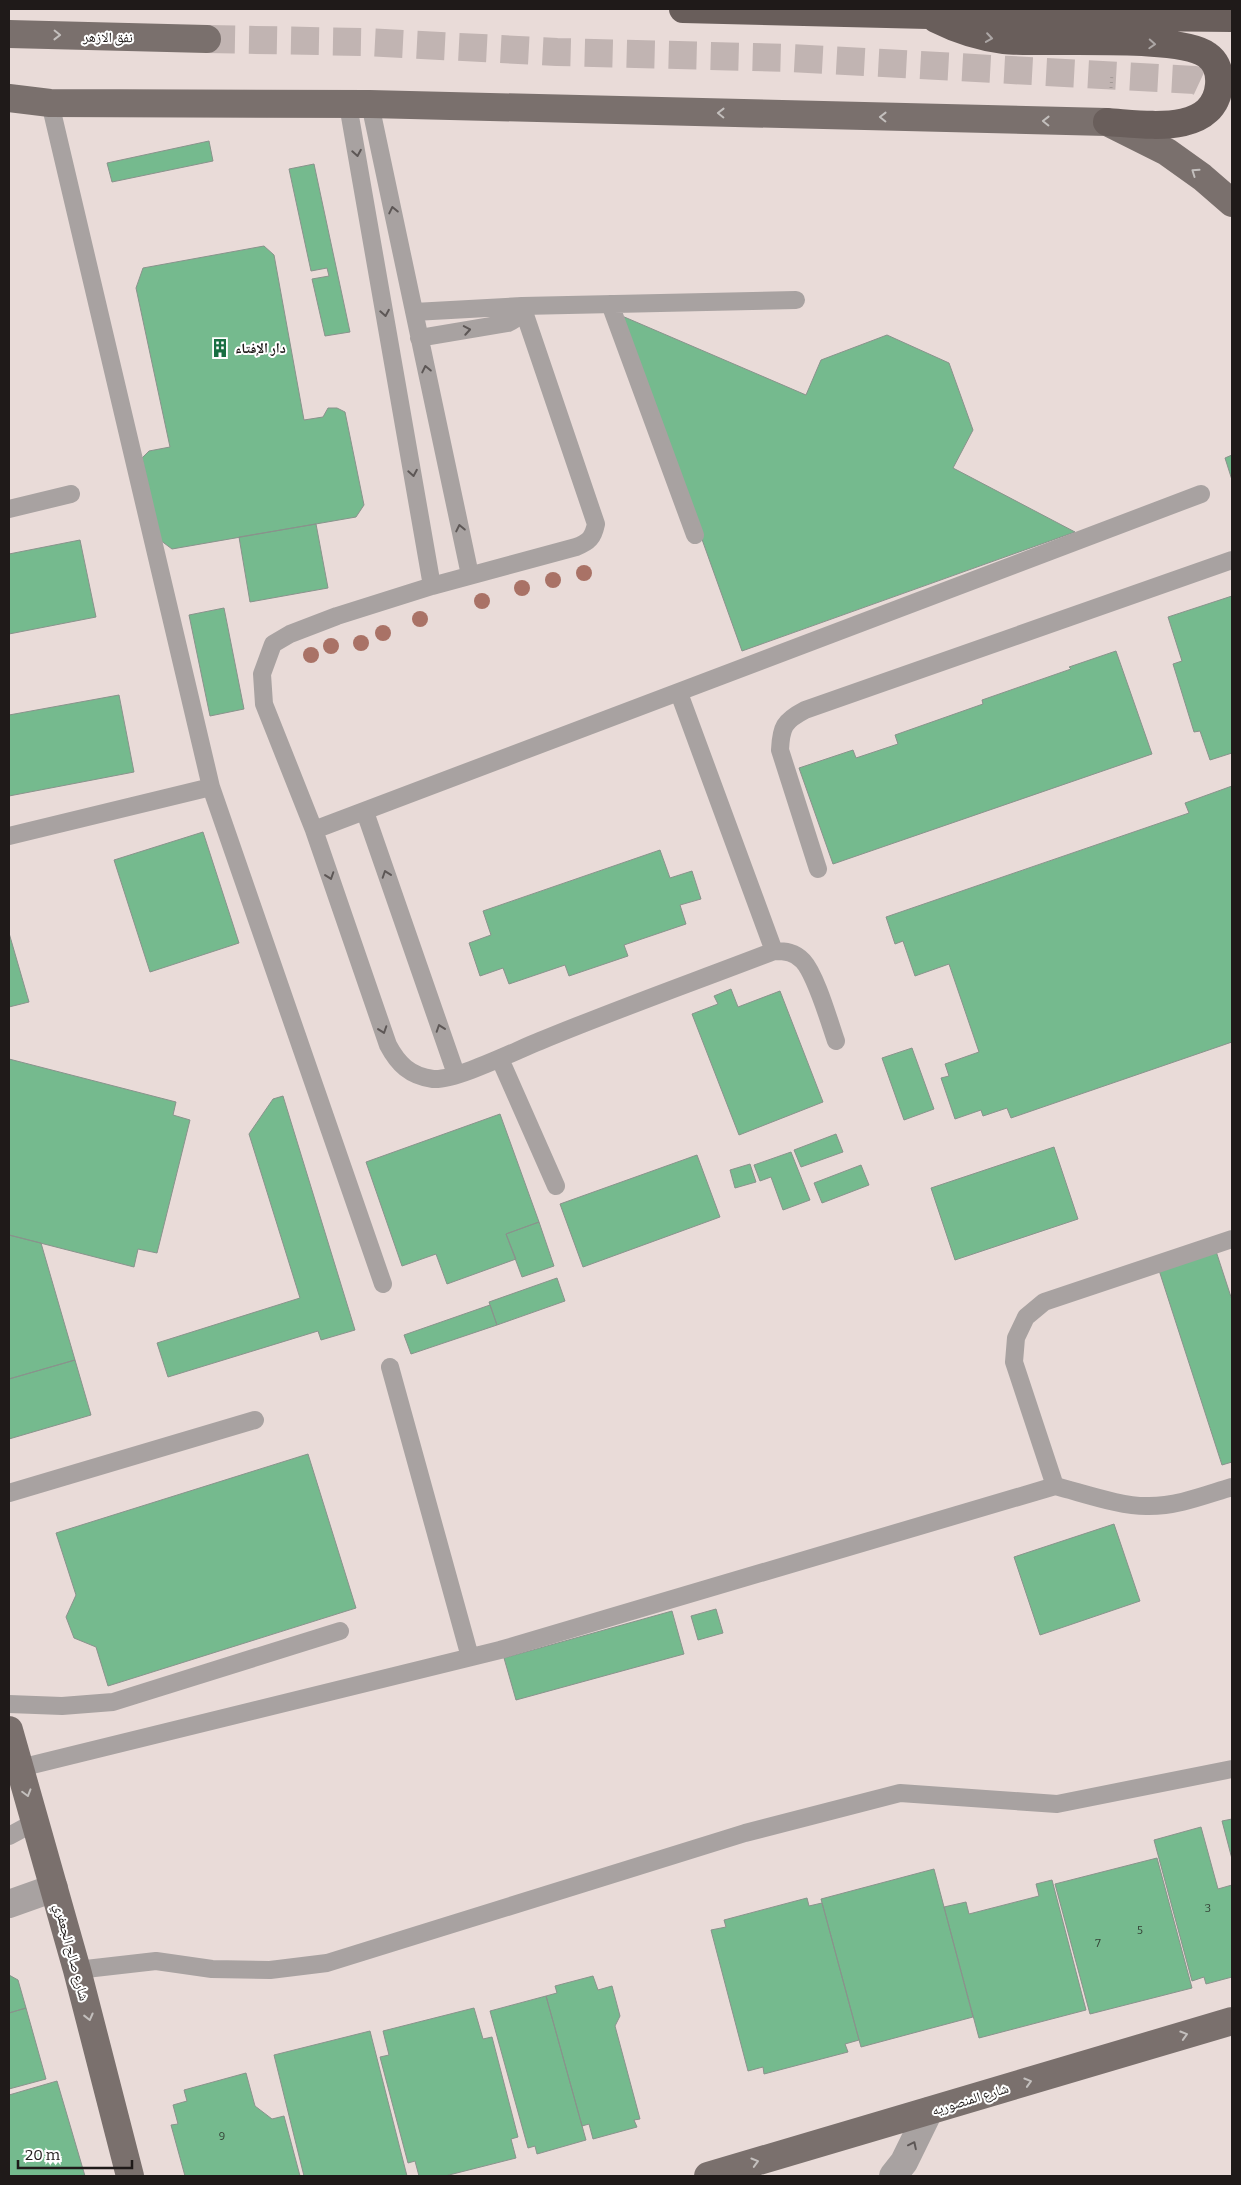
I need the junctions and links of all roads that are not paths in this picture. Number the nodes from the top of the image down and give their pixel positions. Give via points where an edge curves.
1 (682, 9) edge
2 (928, 15) junction
3 (1232, 18) edge
4 (9, 34) edge
5 (208, 39) tunnel mouth
6 (9, 98) edge
7 (50, 102) junction
8 (359, 105) junction
9 (1107, 122) junction
10 (1232, 203) edge
11 (401, 250) junction
12 (374, 254) junction
13 (796, 300) dead end
14 (610, 304) junction
15 (522, 306) junction
16 (414, 312) junction
17 (419, 338) junction
18 (71, 494) dead end
19 (1201, 494) dead end
20 (9, 509) edge
21 (695, 535) dead end
22 (1232, 560) edge
23 (470, 575) junction
24 (432, 586) junction
25 (679, 693) junction
26 (211, 787) junction
27 (365, 812) junction
28 (314, 830) junction
29 (9, 836) edge
30 (818, 869) dead end
31 (774, 951) junction
32 (836, 1041) dead end
33 (500, 1059) junction
34 (456, 1074) junction
35 (556, 1186) dead end
36 (1232, 1239) edge
37 (384, 1284) dead end
38 (390, 1367) dead end
39 (255, 1420) dead end
40 (1055, 1486) junction
41 (1232, 1487) edge
42 (9, 1493) edge
43 (340, 1631) dead end
44 (470, 1657) junction
45 (9, 1704) edge
46 (9, 1730) edge
47 (20, 1768) junction
48 (1232, 1769) edge
49 (35, 1822) junction
50 (9, 1836) edge
51 (54, 1888) junction
52 (9, 1904) edge
53 (77, 1970) junction
54 (1232, 2021) edge
55 (929, 2111) junction
56 (130, 2176) edge
57 (708, 2176) edge
58 (893, 2176) edge

1 - 2 highway
2 - 3 highway
2 -> 9 highway via 970,34 1004,40 1115,41 1185,46 1206,54 1216,65 1218,92 1212,106 1193,121 1178,124
4 -> 5 main road, نفق الازهر
6 - 7 main road
7 - 8 main road
7 - 26 lane
9 -> 8 main road
11 -> 8 lane
8 -> 12 lane
10 -> 9 main road via 1167,152
11 - 12 lane
11 - 16 lane
12 -> 24 lane
13 - 14 lane
14 - 15 lane
14 - 21 lane
15 - 16 lane
17 -> 15 lane via 508,323 521,313
15 - 23 lane via 596,524 594,535 587,543 576,547
16 - 17 lane
23 -> 17 lane
18 - 20 lane
19 - 25 lane
22 - 30 lane via 804,710 790,719 780,733 780,750
23 - 24 lane
24 - 28 lane via 337,616 273,644 262,674 264,704
25 - 27 lane
25 - 31 lane
26 - 29 lane
26 - 37 lane
27 - 28 lane
34 -> 27 lane
28 -> 34 lane via 388,1044 398,1063 414,1075 435,1079
31 - 32 lane via 789,952 803,960
31 - 33 lane
33 - 34 lane
33 - 35 lane
36 - 40 lane via 1044,1302 1026,1317 1016,1338 1014,1362
38 - 44 lane
39 - 42 lane
40 - 41 lane via 1123,1504 1149,1506 1174,1504
40 - 44 lane
43 - 45 lane via 114,1702 62,1706
44 - 47 lane
46 - 47 main road, شارع صالح الجعفري
47 -> 49 main road, شارع صالح الجعفري
48 - 53 lane via 1058,1804 900,1792 745,1833 326,1963 270,1970 212,1969 156,1961
49 - 50 lane
49 - 51 main road, شارع صالح الجعفري
51 - 52 street
51 - 53 main road, شارع صالح الجعفري
53 -> 56 main road, شارع صالح الجعفري
55 -> 54 main road, شارع المنصوريه
57 -> 55 main road, شارع المنصوريه
58 -> 55 street via 904,2162

